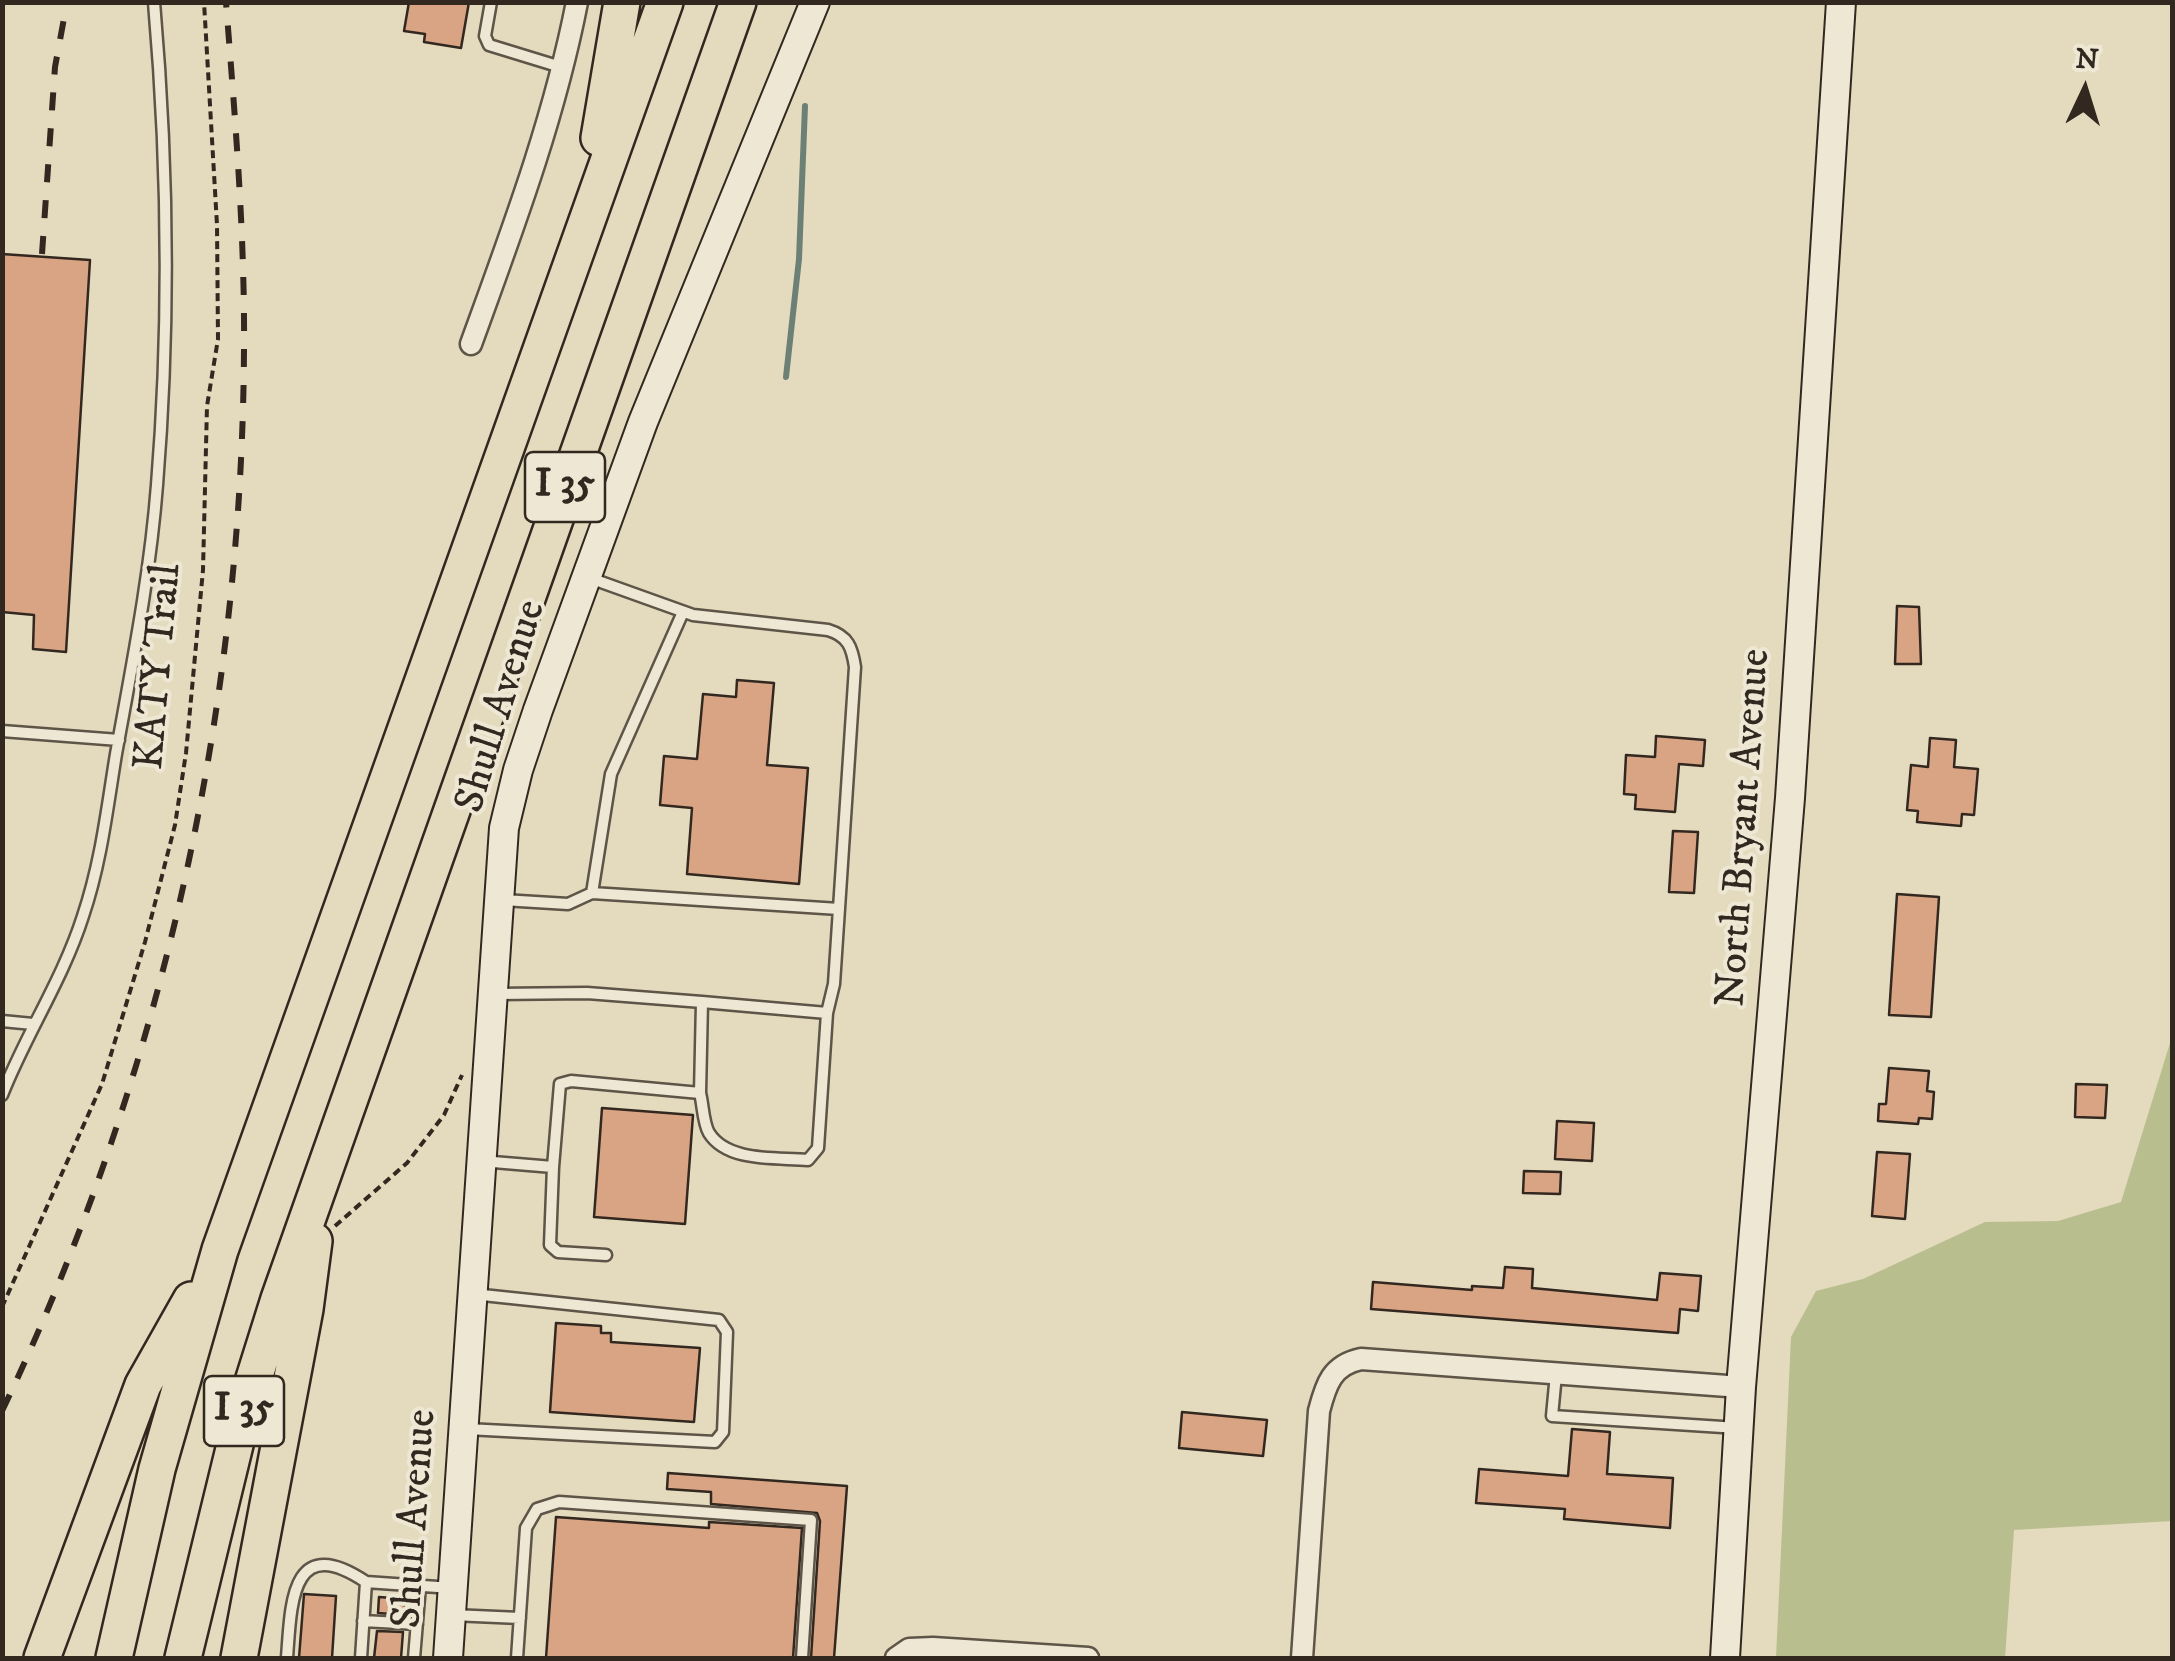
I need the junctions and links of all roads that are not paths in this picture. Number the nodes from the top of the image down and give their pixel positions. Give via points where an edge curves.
1 (154, 2) edge
2 (491, 2) edge
3 (577, 2) edge
4 (622, 2) edge
5 (664, 2) edge
6 (738, 2) edge
7 (815, 2) edge
8 (1840, 2) edge
9 (564, 68) junction
10 (587, 218) junction
11 (471, 344) dead end
12 (586, 577) junction
13 (683, 612) junction
14 (2, 731) edge
15 (119, 740) junction
16 (592, 893) junction
17 (497, 899) junction
18 (839, 908) junction
19 (491, 994) junction
20 (702, 1002) junction
21 (827, 1013) junction
22 (2, 1021) edge
23 (33, 1024) junction
24 (700, 1093) junction
25 (2, 1095) edge
26 (480, 1161) junction
27 (553, 1167) junction
28 (323, 1169) junction
29 (220, 1250) junction
30 (606, 1255) dead end
31 (472, 1294) junction
32 (1556, 1373) junction
33 (1742, 1387) junction
34 (1739, 1428) junction
35 (463, 1429) junction
36 (366, 1582) junction
37 (420, 1586) junction
38 (452, 1602) junction
39 (520, 1618) junction
40 (363, 1621) junction
41 (417, 1624) junction
42 (1043, 1657) edge
43 (42, 1658) edge
44 (114, 1658) edge
45 (183, 1658) edge
46 (239, 1658) edge
47 (287, 1658) edge
48 (361, 1658) edge
49 (414, 1658) edge
50 (448, 1658) edge
51 (517, 1658) edge
52 (802, 1658) edge
53 (896, 1658) edge
54 (1088, 1658) edge
55 (1302, 1658) edge
56 (1724, 1658) edge

1 - 15 lane via 165,228 162,408 157,489
2 - 9 lane via 489,45
3 - 9 street
4 - 10 highway
5 - 10 highway, I 35
6 - 28 highway, I 35
7 - 12 street, Shull Avenue
8 - 33 street, North Bryant Avenue via 1790,798
9 - 11 street
10 - 29 highway, I 35
12 - 13 lane
12 - 17 street, Shull Avenue via 518,770
13 - 16 lane via 612,774
13 - 18 lane via 828,630 842,634 852,648
14 - 15 lane
15 - 23 lane via 101,854 83,916
16 - 17 lane via 568,904
16 - 18 lane
17 - 19 street, Shull Avenue
18 - 21 lane
19 - 20 lane
19 - 26 street, Shull Avenue
20 - 21 lane
20 - 24 lane
21 - 24 lane via 818,1148 808,1160 728,1150 708,1132
22 - 23 lane
23 - 25 lane
24 - 27 lane via 560,1084
26 - 27 lane
26 - 31 street, Shull Avenue
27 - 30 lane via 550,1245 558,1252
28 - 45 highway, I 35 via 241,1420
28 - 46 highway via 305,1309
29 - 43 highway via 143,1384
29 - 44 highway, I 35 via 157,1469
31 - 35 street, Shull Avenue
31 - 35 lane via 719,1320 727,1332 723,1432 714,1442
32 - 33 street
32 - 34 lane via 1552,1416
32 - 55 street via 1361,1359 1334,1371 1319,1411
33 - 34 street, North Bryant Avenue
34 - 56 street, North Bryant Avenue
35 - 38 street, Shull Avenue
36 - 37 lane
36 - 40 lane
36 - 47 lane via 344,1568 303,1571
37 - 38 lane
37 - 41 lane
38 - 39 lane
38 - 50 street, Shull Avenue
39 - 51 lane
39 - 52 lane via 526,1528 537,1509 559,1502 812,1520
40 - 41 lane
40 - 48 lane
41 - 49 lane
42 - 53 street via 933,1648 909,1649
42 - 54 street

